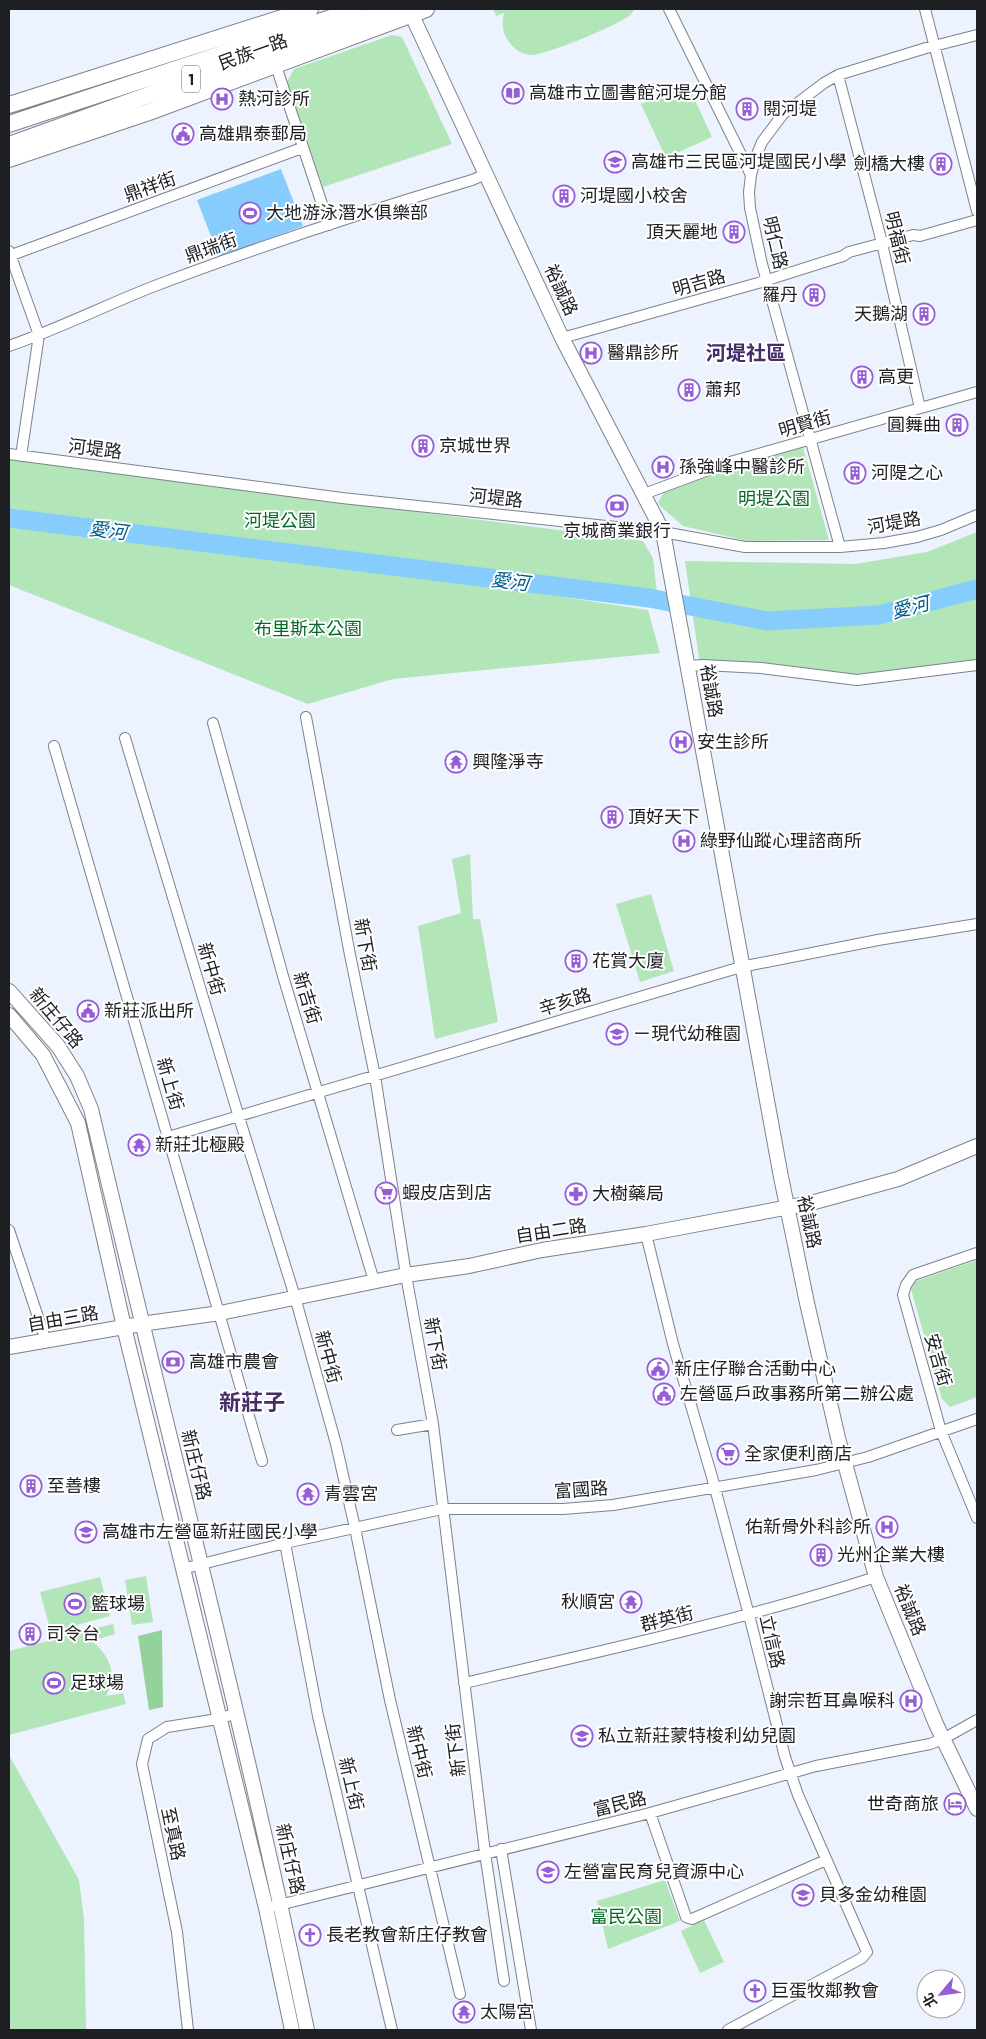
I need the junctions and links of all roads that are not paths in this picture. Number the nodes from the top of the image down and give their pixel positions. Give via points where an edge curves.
1 (310, 9) edge
2 (358, 9) edge
3 (395, 9) edge
4 (668, 9) edge
5 (925, 9) edge
6 (415, 11) edge
7 (977, 35) edge
8 (935, 45) junction
9 (273, 58) junction
10 (838, 76) junction
11 (9, 105) edge
12 (9, 124) edge
13 (9, 145) edge
14 (302, 148) junction
15 (9, 159) edge
16 (486, 174) junction
17 (751, 175) junction
18 (977, 211) edge
19 (977, 220) edge
20 (329, 225) junction
21 (883, 246) junction
22 (9, 254) edge
23 (767, 281) junction
24 (39, 335) junction
25 (562, 338) junction
26 (9, 346) edge
27 (977, 392) edge
28 (920, 408) junction
29 (811, 439) junction
30 (9, 454) edge
31 (21, 456) junction
32 (644, 494) junction
33 (977, 515) edge
34 (663, 532) junction
35 (840, 547) junction
36 (977, 665) edge
37 (687, 666) junction
38 (306, 717) dead end
39 (213, 723) dead end
40 (125, 738) dead end
41 (54, 746) dead end
42 (977, 924) edge
43 (742, 967) junction
44 (9, 991) edge
45 (9, 1015) edge
46 (375, 1076) junction
47 (319, 1092) junction
48 (239, 1116) junction
49 (168, 1137) junction
50 (977, 1146) edge
51 (787, 1207) junction
52 (9, 1230) edge
53 (646, 1234) junction
54 (977, 1253) edge
55 (406, 1275) junction
56 (374, 1281) junction
57 (295, 1297) junction
58 (220, 1313) junction
59 (141, 1324) junction
60 (124, 1327) junction
61 (46, 1341) junction
62 (9, 1347) edge
63 (977, 1419) edge
64 (433, 1424) junction
65 (397, 1430) dead end
66 (941, 1431) junction
67 (262, 1460) dead end
68 (845, 1463) junction
69 (715, 1488) junction
70 (442, 1510) junction
71 (977, 1518) edge
72 (355, 1528) junction
73 (285, 1543) junction
74 (200, 1564) junction
75 (182, 1569) junction
76 (876, 1577) junction
77 (749, 1615) junction
78 (464, 1683) junction
79 (237, 1713) junction
80 (218, 1719) junction
81 (977, 1720) edge
82 (943, 1739) junction
83 (791, 1774) junction
84 (977, 1809) edge
85 (650, 1813) junction
86 (501, 1849) junction
87 (485, 1853) junction
88 (826, 1860) junction
89 (430, 1868) junction
90 (358, 1886) junction
91 (281, 1905) junction
92 (266, 1908) junction
93 (504, 1981) dead end
94 (460, 1994) dead end
95 (188, 2030) edge
96 (292, 2030) edge
97 (307, 2030) edge
98 (392, 2030) edge
99 (530, 2030) edge
100 (728, 2030) edge

1 - 11 main road, 民族一路 / 1
2 - 12 main road, 民族一路 / 1
3 - 9 main road, 民族一路 / 1
4 - 17 street
5 - 8 street
6 - 9 main road, 民族一路 / 1
6 - 16 street, 裕誠路
7 - 8 street, 明仁路
8 - 10 street, 明仁路
8 - 18 street
9 - 13 main road, 民族一路 / 1
9 - 14 street
9 - 15 main road, 民族一路 / 1 via 149,112
10 - 17 street, 明仁路 via 784,114 762,142
10 - 21 street, 明福街
14 - 20 street
14 - 22 street, 鼎祥街
16 - 20 street, 鼎瑞街
16 - 25 street, 裕誠路
17 - 23 street, 明仁路 via 750,208
19 - 21 street, 明吉路 via 920,236 914,241
20 - 24 street, 鼎瑞街 via 151,288
21 - 23 street, 明吉路
21 - 28 street, 明福街
22 - 24 street
23 - 25 street, 明吉路
23 - 29 street, 明仁路
24 - 26 street, 鼎瑞街
24 - 31 street
25 - 32 street, 裕誠路
27 - 28 street, 明賢街
28 - 29 street, 明賢街
29 - 32 street, 明賢街 via 730,462
29 - 35 street, 明仁路
30 - 31 street, 河堤路
31 - 34 street, 河堤路 via 342,498
32 - 34 street, 裕誠路
33 - 35 street, 河堤路 via 917,537
34 - 35 street, 河堤路 via 745,547
34 - 37 street, 裕誠路
36 - 37 street via 857,680 761,668
37 - 43 street, 裕誠路
38 - 46 street, 新下街
39 - 47 street, 新吉街 via 283,976
40 - 48 street, 新中街
41 - 49 street, 新上街
42 - 43 street, 辛亥路
43 - 46 street, 辛亥路
43 - 51 street, 裕誠路
44 - 59 street, 新庄仔路 via 58,1046 77,1076 90,1109
45 - 60 street, 新庄仔路 via 44,1055 78,1123
46 - 47 street, 辛亥路
46 - 55 street, 新下街
47 - 48 street, 辛亥路
47 - 56 street, 新吉街
48 - 49 street, 辛亥路
48 - 57 street, 新中街
49 - 58 street, 新上街
50 - 51 street, 自由二路 via 898,1179
51 - 53 street, 自由二路
51 - 68 street, 裕誠路
52 - 61 street
53 - 55 street, 自由二路
53 - 69 street, 立信路 via 673,1344
54 - 66 street, 安吉街 via 913,1275 903,1295
55 - 56 street, 自由二路
55 - 64 street, 新下街
56 - 57 street, 自由二路
57 - 58 street, 自由二路
57 - 72 street, 新中街 via 336,1444
58 - 59 street, 自由二路
58 - 67 street, 新上街
59 - 60 street, 自由二路
59 - 74 street, 新庄仔路
60 - 61 street, 自由三路
60 - 75 street, 新庄仔路
61 - 62 street, 自由三路
63 - 66 street, 富國路
64 - 65 street
64 - 70 street, 新下街
66 - 68 street, 富國路
66 - 71 street, 安吉街
68 - 69 street, 富國路
68 - 76 street, 裕誠路
69 - 70 street, 富國路 via 614,1505 563,1509
69 - 77 street, 立信路
70 - 72 street, 富國路
70 - 78 street, 新下街
72 - 73 street, 富國路
72 - 89 street, 新中街 via 390,1700
73 - 74 street, 富國路
73 - 90 street, 新上街 via 318,1716
74 - 75 street, 富國路
74 - 79 street, 新庄仔路
75 - 80 street, 新庄仔路
76 - 77 street, 群英街
76 - 82 street, 裕誠路
77 - 78 street, 群英街
77 - 83 street, 立信路
78 - 87 street, 新下街
79 - 80 street, 至真路
79 - 91 street, 新庄仔路
80 - 92 street, 新庄仔路
80 - 95 street, 至真路 via 167,1727 148,1739 142,1764 177,1932
81 - 82 street, 富民路
82 - 83 street, 富民路
82 - 84 street, 裕誠路
83 - 85 street, 富民路
83 - 88 street, 立信路
85 - 86 street, 富民路
85 - 88 street via 686,1917 692,1919
86 - 87 street, 富民路
86 - 99 street
87 - 89 street, 富民路
87 - 93 street, 新下街
88 - 100 street, 立信路 via 867,1952 862,1958
89 - 90 street, 富民路
89 - 94 street, 新中街
90 - 91 street, 富民路
90 - 98 street, 新上街
91 - 92 street, 富民路
91 - 97 street, 新庄仔路
92 - 96 street, 新庄仔路

